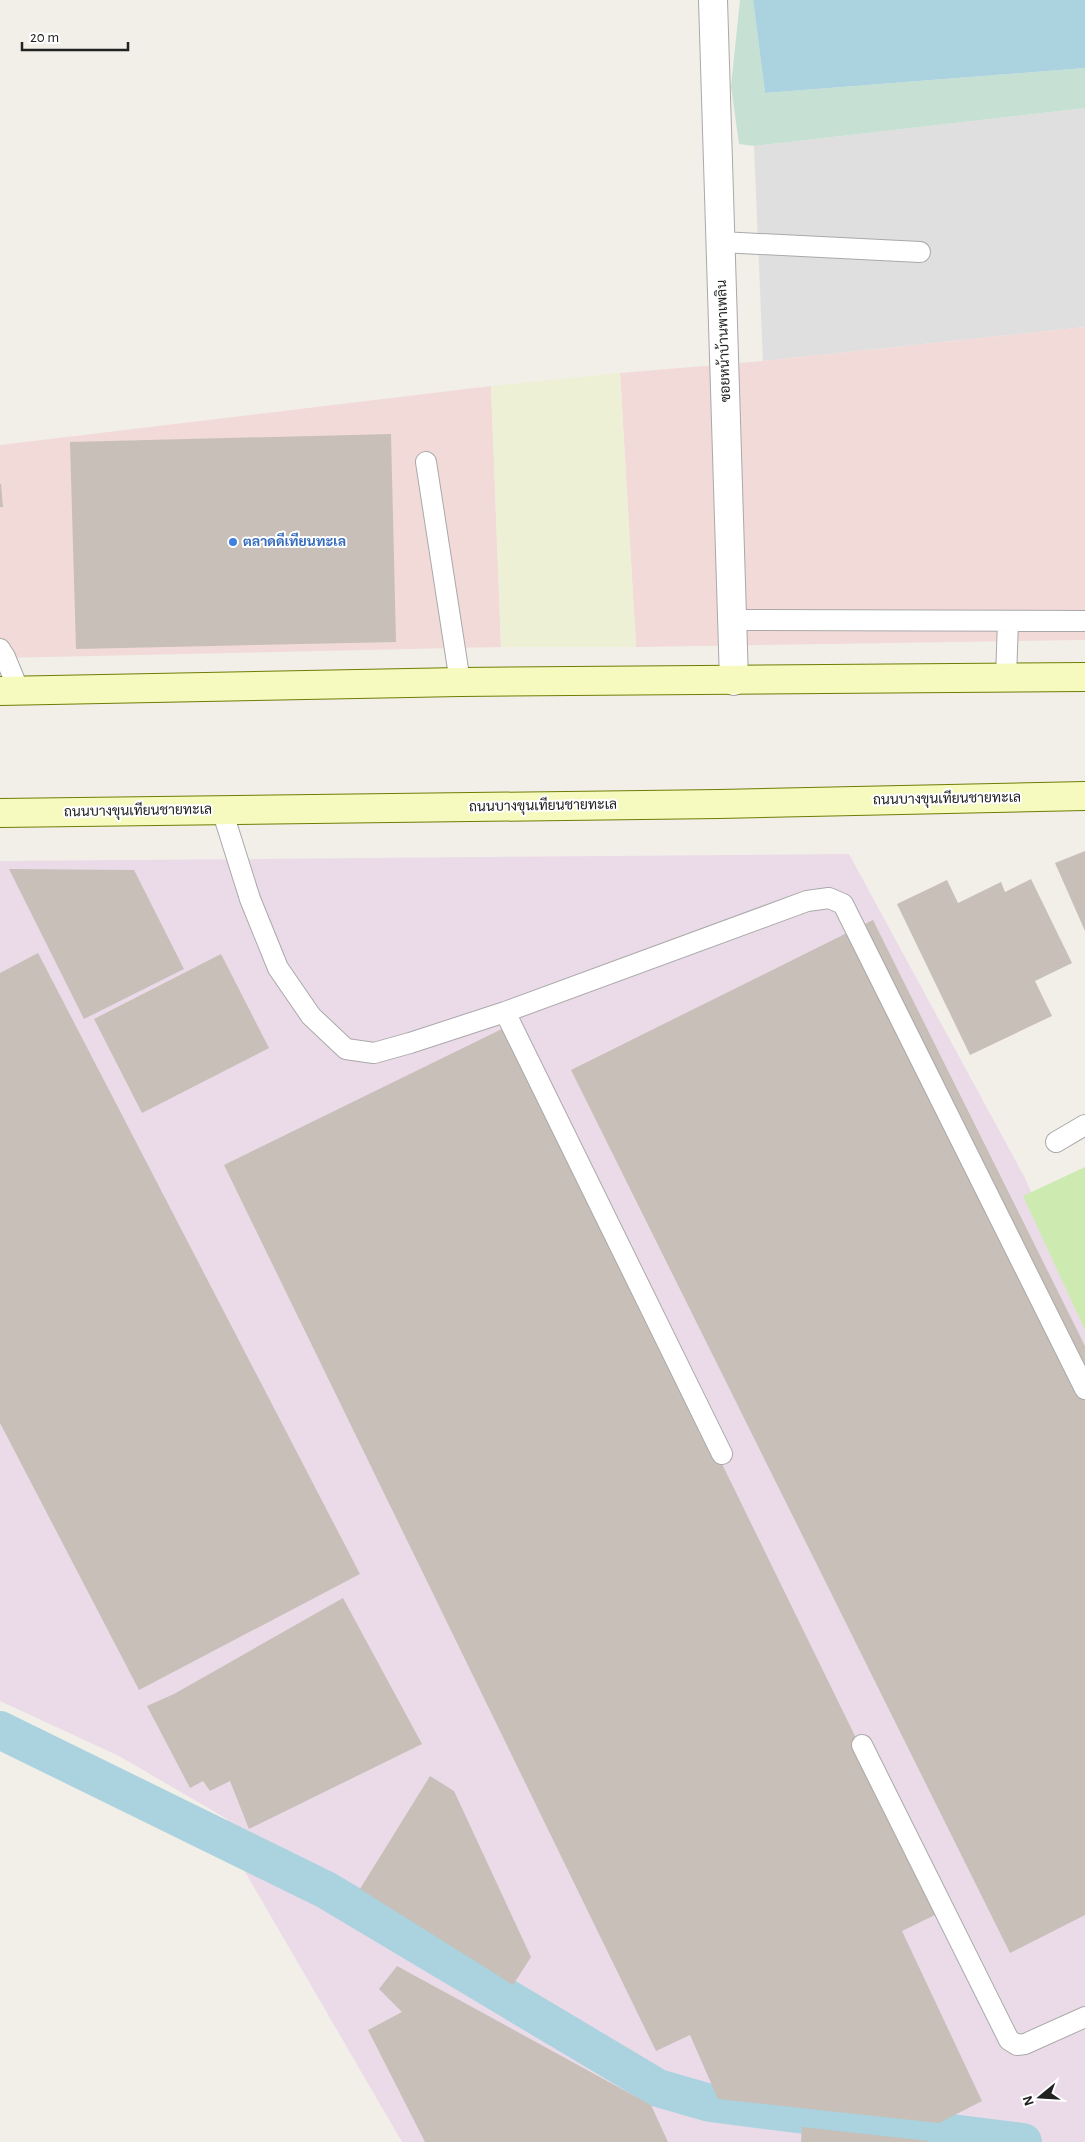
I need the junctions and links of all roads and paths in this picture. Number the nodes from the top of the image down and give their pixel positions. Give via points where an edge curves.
1 (714, 0) edge
2 (721, 242) junction
3 (920, 252) dead end
4 (426, 462) dead end
5 (733, 620) junction
6 (1008, 621) junction
7 (1085, 621) edge
8 (0, 649) edge
9 (1085, 677) edge
10 (1006, 678) junction
11 (734, 681) junction
12 (460, 682) junction
13 (9, 691) edge
14 (1085, 796) edge
15 (222, 810) junction
16 (0, 812) edge
17 (505, 1012) junction
18 (1085, 1124) edge
19 (1056, 1142) dead end
20 (1085, 1389) edge
21 (722, 1454) dead end
22 (862, 1745) dead end
23 (1085, 2017) edge

1 - 2 street, ซอยหน้าบ้านพาเพลิน
2 - 3 lane
2 - 5 street, ซอยหน้าบ้านพาเพลิน
4 - 12 lane
5 - 6 lane
5 - 11 street, ซอยหน้าบ้านพาเพลิน
6 - 7 lane
6 - 10 lane
8 - 13 lane via 5,656
9 - 10 main road
10 - 11 main road
11 - 12 main road
12 - 13 main road
14 - 15 main road, ถนนบางขุนเทียนชายทะเล
15 - 16 main road, ถนนบางขุนเทียนชายทะเล
15 - 17 lane via 250,900 278,968 311,1016 346,1049 374,1053
17 - 20 lane via 807,901 828,898 844,904
17 - 21 lane
18 - 19 lane
22 - 23 lane via 1009,2040 1018,2045 1024,2044

